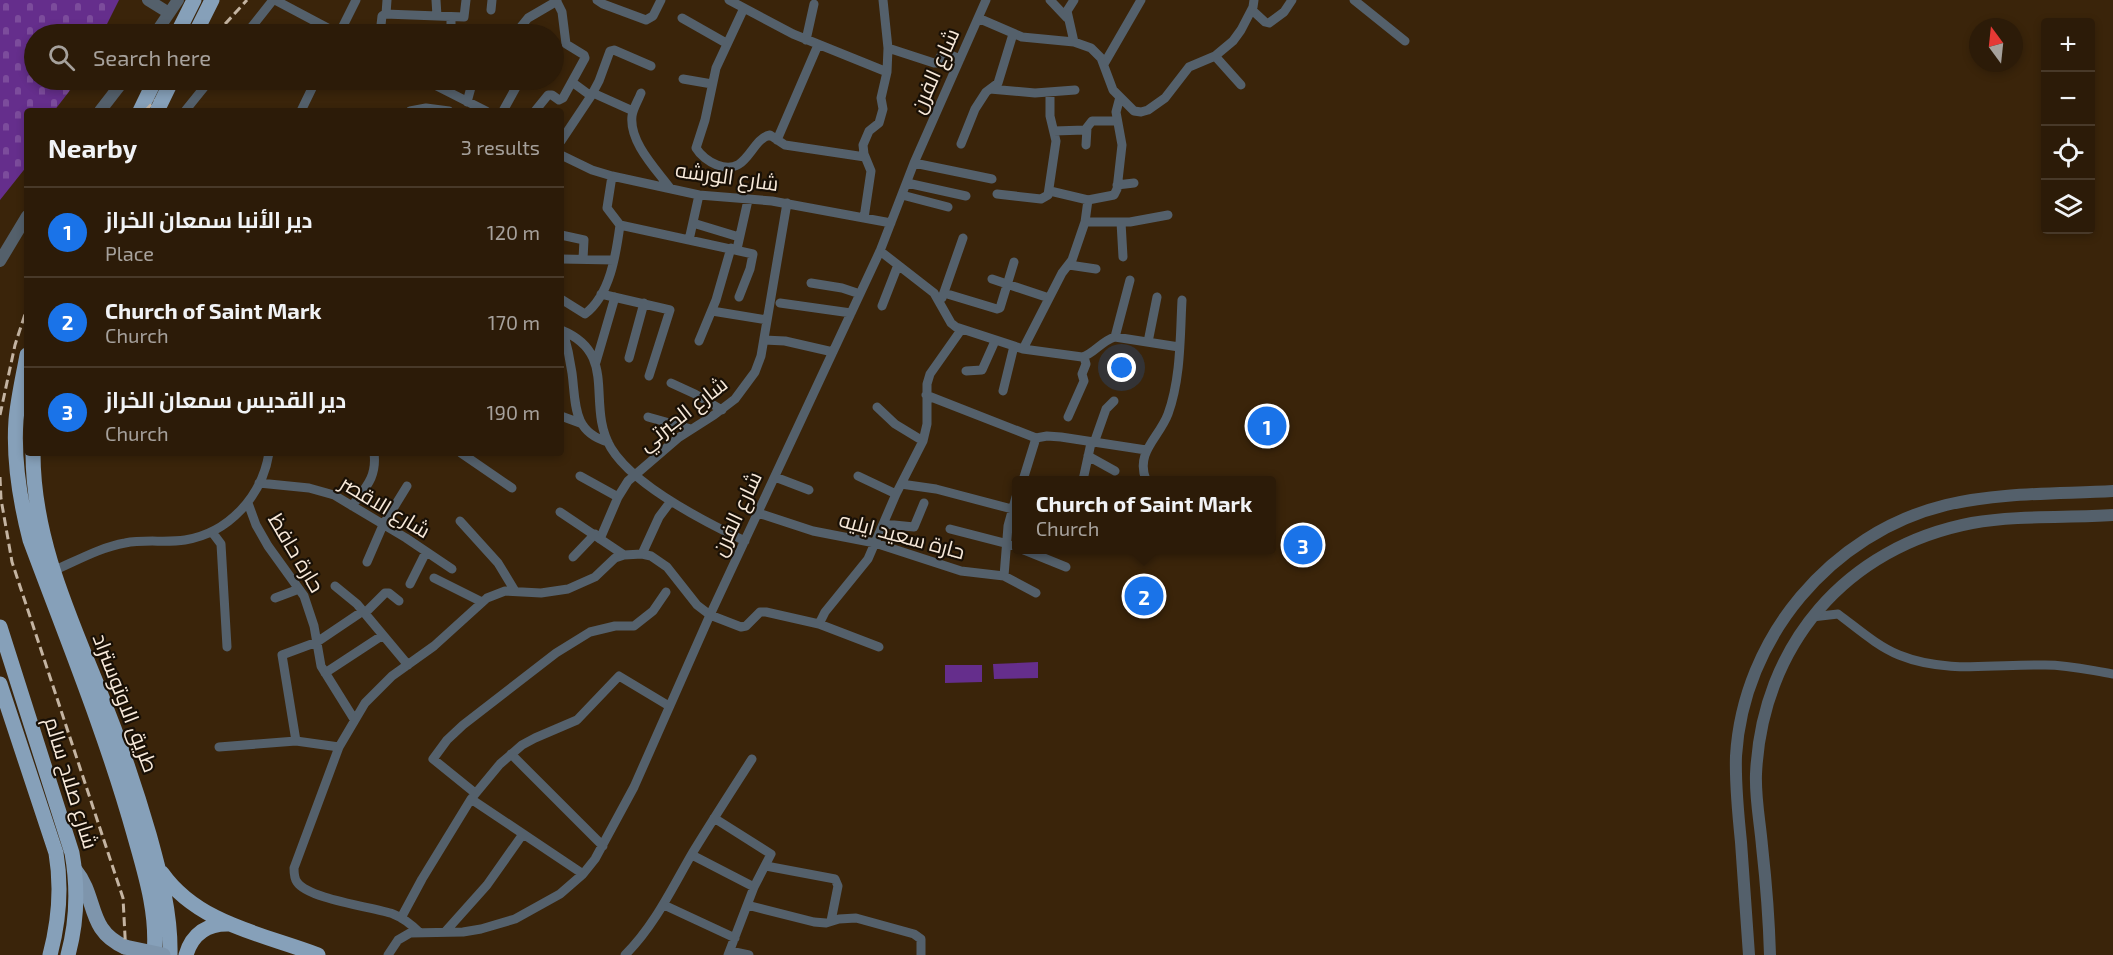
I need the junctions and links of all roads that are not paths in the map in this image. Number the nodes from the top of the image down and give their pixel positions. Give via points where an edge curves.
1 (148, 0) edge
2 (178, 0) edge
3 (194, 0) edge
4 (212, 0) edge
5 (274, 0) edge
6 (356, 0) edge
7 (387, 0) edge
8 (436, 0) edge
9 (466, 0) edge
10 (597, 0) edge
11 (661, 0) edge
12 (729, 0) edge
13 (986, 0) edge
14 (1050, 0) edge
15 (1074, 0) edge
16 (1141, 0) edge
17 (1292, 0) edge
18 (1354, 0) edge
19 (557, 1) edge
20 (884, 1) edge
21 (814, 4) dead end
22 (1253, 5) edge
23 (744, 9) junction
24 (169, 14) junction
25 (386, 14) junction
26 (437, 16) junction
27 (451, 17) junction
28 (682, 18) dead end
29 (978, 18) junction
30 (1068, 19) junction
31 (162, 24) edge
32 (182, 24) edge
33 (200, 24) edge
34 (254, 24) edge
35 (320, 24) edge
36 (344, 24) edge
37 (381, 24) edge
38 (451, 24) edge
39 (523, 24) edge
40 (564, 24) edge
41 (564, 28) edge
42 (1013, 34) junction
43 (806, 40) junction
44 (1404, 41) dead end
45 (1074, 42) junction
46 (726, 44) junction
47 (818, 45) junction
48 (888, 48) junction
49 (1215, 56) junction
50 (960, 59) junction
51 (1104, 64) junction
52 (651, 66) dead end
53 (887, 72) junction
54 (683, 79) dead end
55 (572, 82) junction
56 (712, 84) junction
57 (1241, 86) dead end
58 (990, 89) junction
59 (116, 90) edge
60 (150, 90) edge
61 (167, 90) edge
62 (202, 90) edge
63 (311, 90) edge
64 (444, 90) edge
65 (470, 90) edge
66 (514, 90) edge
67 (1074, 90) dead end
68 (641, 93) dead end
69 (1050, 93) junction
70 (592, 95) junction
71 (1120, 97) junction
72 (467, 102) junction
73 (102, 108) edge
74 (141, 108) edge
75 (158, 108) edge
76 (187, 108) edge
77 (302, 108) edge
78 (480, 108) edge
79 (504, 108) edge
80 (537, 108) edge
81 (633, 111) junction
82 (1117, 121) junction
83 (1087, 128) junction
84 (1054, 131) junction
85 (564, 137) edge
86 (777, 140) junction
87 (961, 144) dead end
88 (1086, 146) dead end
89 (564, 156) edge
90 (865, 158) junction
91 (914, 163) junction
92 (612, 176) junction
93 (992, 179) dead end
94 (907, 183) junction
95 (1134, 183) dead end
96 (1117, 185) junction
97 (670, 188) junction
98 (1050, 191) junction
99 (997, 194) dead end
100 (699, 195) junction
101 (902, 195) junction
102 (966, 196) dead end
103 (748, 200) junction
104 (1088, 200) junction
105 (787, 203) junction
106 (948, 207) dead end
107 (1168, 215) dead end
108 (864, 218) junction
109 (24, 221) edge
110 (1085, 222) junction
111 (1121, 222) junction
112 (693, 223) junction
113 (891, 223) junction
114 (620, 225) junction
115 (564, 236) edge
116 (739, 237) junction
117 (963, 238) dead end
118 (689, 240) junction
119 (734, 248) junction
120 (880, 251) junction
121 (1123, 257) dead end
122 (564, 259) edge
123 (583, 259) junction
124 (614, 260) junction
125 (0, 261) edge
126 (1014, 262) dead end
127 (898, 265) junction
128 (1069, 265) junction
129 (1096, 269) dead end
130 (992, 279) dead end
131 (1130, 280) dead end
132 (811, 283) dead end
133 (1008, 286) junction
134 (601, 294) junction
135 (860, 294) junction
136 (615, 297) junction
137 (739, 297) dead end
138 (1157, 297) dead end
139 (942, 298) junction
140 (1049, 298) junction
141 (1182, 300) dead end
142 (564, 301) edge
143 (644, 303) junction
144 (780, 303) dead end
145 (882, 306) dead end
146 (712, 311) junction
147 (851, 313) junction
148 (767, 320) junction
149 (961, 330) junction
150 (564, 332) edge
151 (1115, 337) junction
152 (564, 339) edge
153 (764, 340) junction
154 (699, 341) dead end
155 (994, 341) junction
156 (1148, 342) junction
157 (1179, 347) junction
158 (1018, 348) junction
159 (833, 352) junction
160 (1084, 357) junction
161 (629, 358) dead end
162 (596, 362) junction
163 (966, 370) dead end
164 (24, 373) edge
165 (649, 376) dead end
166 (671, 383) dead end
167 (1003, 391) dead end
168 (926, 395) junction
169 (1114, 401) dead end
170 (877, 407) dead end
171 (722, 410) junction
172 (564, 417) edge
173 (648, 417) dead end
174 (1068, 417) dead end
175 (580, 423) junction
176 (691, 429) junction
177 (1036, 438) junction
178 (923, 441) junction
179 (608, 442) junction
180 (1093, 443) junction
181 (1146, 450) junction
182 (267, 456) edge
183 (374, 456) edge
184 (465, 456) edge
185 (1088, 456) junction
186 (33, 460) edge
187 (1115, 471) dead end
188 (635, 474) junction
189 (580, 476) dead end
190 (858, 476) dead end
191 (1025, 476) edge
192 (1084, 476) edge
193 (1145, 476) edge
194 (775, 477) junction
195 (260, 483) junction
196 (901, 484) junction
197 (407, 486) dead end
198 (512, 488) dead end
199 (809, 489) dead end
200 (2113, 491) edge
201 (896, 494) junction
202 (618, 497) junction
203 (671, 501) junction
204 (248, 503) junction
205 (924, 503) dead end
206 (352, 506) junction
207 (1012, 509) joint
208 (560, 512) dead end
209 (758, 513) junction
210 (2113, 515) edge
211 (460, 521) dead end
212 (884, 524) junction
213 (383, 525) junction
214 (950, 529) dead end
215 (212, 532) junction
216 (597, 536) junction
217 (745, 541) junction
218 (1006, 542) junction
219 (875, 543) junction
220 (1012, 544) edge
221 (426, 552) junction
222 (642, 554) junction
223 (1036, 554) edge
224 (624, 555) junction
225 (573, 557) dead end
226 (367, 562) dead end
227 (1066, 567) dead end
228 (452, 569) dead end
229 (53, 570) junction
230 (1004, 576) junction
231 (434, 579) dead end
232 (410, 584) dead end
233 (336, 586) dead end
234 (299, 589) junction
235 (514, 591) junction
236 (666, 592) dead end
237 (1036, 592) dead end
238 (1834, 592) junction
239 (274, 598) dead end
240 (399, 601) dead end
241 (482, 602) junction
242 (364, 612) junction
243 (1838, 614) junction
244 (710, 615) junction
245 (1812, 617) junction
246 (819, 624) junction
247 (0, 627) edge
248 (383, 635) junction
249 (317, 642) junction
250 (227, 647) dead end
251 (879, 647) dead end
252 (408, 665) junction
253 (325, 673) junction
254 (2113, 674) edge
255 (0, 684) edge
256 (669, 706) junction
257 (354, 719) junction
258 (1740, 724) junction
259 (1762, 730) junction
260 (296, 741) junction
261 (219, 747) dead end
262 (339, 747) junction
263 (511, 754) junction
264 (752, 759) dead end
265 (473, 796) junction
266 (714, 818) junction
267 (523, 834) junction
268 (603, 846) junction
269 (692, 855) junction
270 (766, 866) junction
271 (158, 867) junction
272 (75, 870) junction
273 (583, 874) junction
274 (1744, 886) junction
275 (754, 887) junction
276 (1765, 887) junction
277 (664, 905) junction
278 (747, 905) junction
279 (401, 918) junction
280 (831, 921) junction
281 (230, 924) junction
282 (445, 932) junction
283 (420, 933) junction
284 (735, 938) junction
285 (729, 953) edge
286 (50, 955) edge
287 (68, 955) edge
288 (154, 955) edge
289 (163, 955) edge
290 (170, 955) edge
291 (186, 955) edge
292 (318, 955) edge
293 (388, 955) edge
294 (395, 955) edge
295 (625, 955) edge
296 (749, 955) edge
297 (921, 955) edge
298 (1749, 955) edge
299 (1770, 955) edge

1 - 24 street
2 - 24 street
3 - 32 highway
4 - 33 highway
5 - 34 street
5 - 35 street
6 - 36 street
7 - 25 street
8 - 26 street
9 - 27 street via 465,16
10 - 11 street via 646,20 653,16
12 - 23 street
13 - 29 street, شارع الفرن
14 - 30 street
15 - 30 street via 1067,11
16 - 51 street
17 - 22 street via 1269,24
18 - 44 street
19 - 39 street
19 - 40 street
20 - 48 street
21 - 43 street
22 - 49 street via 1233,41
23 - 43 street
23 - 46 street
24 - 31 street
25 - 26 street
25 - 37 street
26 - 27 street
27 - 38 street
28 - 46 street
29 - 42 street
29 - 50 street, شارع الفرن
30 - 45 street
41 - 55 street via 566,44 585,56
42 - 45 street
42 - 58 street via 998,83
43 - 47 street
45 - 51 street via 1091,48
46 - 56 street
47 - 53 street
47 - 86 street
48 - 50 street via 934,63 943,52
48 - 53 street
49 - 57 street
49 - 71 street via 1189,67 1166,98 1148,110 1134,111
50 - 91 street, شارع الفرن
51 - 71 street via 1109,84
52 - 70 street via 614,50 609,53
53 - 90 street via 881,98 884,109 863,145
54 - 56 street
55 - 70 street
55 - 80 street via 562,99 548,95
56 - 86 street via 696,148 700,154 713,164 729,167 742,163 766,136
58 - 69 street
58 - 87 street via 975,109
59 - 73 street
60 - 74 highway
61 - 75 highway, bridge
62 - 76 street
63 - 77 street
64 - 72 street
65 - 72 street
66 - 79 street
67 - 69 street
68 - 81 street
69 - 84 street
70 - 81 street
70 - 85 street
71 - 82 street
72 - 78 street
81 - 97 street via 636,138
82 - 83 street via 1092,121
82 - 96 street via 1122,145
83 - 84 street
83 - 88 street
84 - 98 street
86 - 90 street via 785,145
89 - 92 street, شارع الورشه
90 - 108 street via 871,171
91 - 93 street
91 - 94 street, شارع الفرن
92 - 97 street, شارع الورشه
92 - 114 street via 607,208
94 - 101 street, شارع الفرن
94 - 102 street
95 - 96 street
96 - 104 street via 1114,195
97 - 100 street, شارع الورشه
98 - 99 street via 1041,200
98 - 104 street
100 - 103 street, شارع الورشه
100 - 112 street
101 - 106 street
101 - 113 street, شارع الفرن
103 - 105 street, شارع الورشه
103 - 116 street
104 - 110 street
105 - 108 street, شارع الورشه
105 - 148 street, شارع الجبرتي
107 - 111 street
108 - 113 street, شارع الورشه
109 - 125 street
110 - 111 street
110 - 128 street
111 - 121 street
112 - 116 street
112 - 118 street
113 - 120 street, شارع الفرن
114 - 118 street
114 - 124 street
115 - 123 street via 584,240
116 - 119 street
117 - 139 street
118 - 119 street
119 - 137 street via 753,254
119 - 146 street
120 - 127 street
120 - 135 street, شارع الفرن
122 - 123 street
123 - 124 street
124 - 134 street
126 - 133 street
127 - 139 street
127 - 145 street
128 - 129 street
128 - 140 street
130 - 133 street
131 - 151 street
132 - 135 street
133 - 139 street via 1002,306 997,309
133 - 140 street
134 - 136 street
134 - 142 street via 586,314
135 - 147 street, شارع الفرن
136 - 143 street
136 - 162 street
138 - 156 street
139 - 149 street via 951,323
140 - 158 street
141 - 157 street
143 - 161 street
143 - 165 street via 670,312
144 - 147 street
146 - 148 street
146 - 154 street
147 - 159 street, شارع الفرن
148 - 153 street, شارع الجبرتي
149 - 155 street
149 - 168 street via 930,374
150 - 162 street via 587,346
151 - 156 street
151 - 160 street
152 - 175 street
153 - 159 street
153 - 171 street, شارع الجبرتي via 751,379
155 - 158 street
155 - 163 street via 982,370
156 - 157 street
157 - 181 street via 1172,402
158 - 160 street
158 - 167 street
159 - 194 street, شارع الفرن
160 - 174 street via 1084,381
162 - 179 street via 599,414
164 - 288 highway, طريق الاوتوستراد via 16,422 22,507 30,540 122,790 150,897
166 - 171 street
168 - 177 street
168 - 178 street
169 - 180 street via 1106,409
170 - 178 street
171 - 176 street, شارع الجبرتي
172 - 175 street
173 - 176 street
175 - 179 street via 592,436
176 - 188 street, شارع الجبرتي
177 - 180 street via 1061,437
177 - 191 street
178 - 196 street
179 - 188 street
180 - 181 street
180 - 185 street
181 - 193 street
182 - 195 street
183 - 206 street via 374,474
184 - 198 street
185 - 187 street
185 - 192 street
186 - 229 highway, طريق الاوتوستراد via 36,505
188 - 202 street, شارع الجبرتي
188 - 203 street
189 - 202 street
190 - 201 street
194 - 199 street
194 - 209 street, شارع الفرن
195 - 204 street
195 - 206 street, شارع الاقصر via 321,490
196 - 201 street
196 - 207 street
197 - 213 street
200 - 258 street via 1962,501 1909,517 1865,540 1820,576 1783,618 1758,666
201 - 212 street
202 - 216 street, شارع الجبرتي
203 - 217 street
203 - 222 street
204 - 215 street
204 - 234 street, حارة حافظ via 268,546
205 - 212 street via 914,527
206 - 213 street, شارع الاقصر
207 - 218 street
208 - 216 street
209 - 217 street, شارع الفرن
209 - 219 street, حارة سعيد ايليه via 813,531
210 - 238 street via 2002,520 1956,527 1886,554
211 - 235 street via 498,563
212 - 219 street
213 - 221 street, شارع الاقصر
213 - 226 street
214 - 218 street
215 - 229 street via 185,540 114,545
215 - 250 street via 221,544
216 - 224 street
216 - 225 street, شارع الجبرتي
217 - 244 street, شارع الفرن
218 - 220 street
218 - 230 street
219 - 230 street, حارة سعيد ايليه via 961,571
219 - 246 street via 868,559
221 - 228 street, شارع الاقصر
221 - 232 street
222 - 224 street
222 - 244 street via 667,567 697,605
223 - 227 street
224 - 235 street via 577,586 550,592
229 - 271 highway, طريق الاوتوستراد via 134,785
230 - 237 street, حارة سعيد ايليه
231 - 241 street
233 - 242 street
234 - 239 street
234 - 249 street, حارة حافظ via 310,611
235 - 241 street via 496,594
236 - 265 street via 653,611 634,626 590,632 556,652 447,740 434,760
238 - 243 street
238 - 245 street
240 - 242 street via 385,593
241 - 252 street
242 - 248 street
242 - 249 street
243 - 245 street
243 - 254 street via 1886,649 1915,661 1961,667 2068,666
244 - 246 street via 741,627 763,612
244 - 256 street, شارع الفرن
245 - 259 street via 1794,641 1779,673
246 - 251 street
247 - 272 highway, شارع صلاح سالم via 68,836
248 - 252 street
248 - 253 street
249 - 253 street, حارة حافظ via 318,658
249 - 260 street via 282,655
252 - 257 street via 378,689
253 - 257 street, حارة حافظ
255 - 286 highway, شارع صلاح سالم via 56,853 59,907
256 - 263 street via 619,676 577,720 535,738
256 - 268 street, شارع الفرن
257 - 262 street
258 - 259 street
258 - 274 street via 1736,757
259 - 276 street via 1756,794
260 - 261 street
260 - 262 street
262 - 279 street via 294,875 301,886 315,893
263 - 265 street
263 - 268 street
264 - 266 street
265 - 267 street
265 - 279 street
266 - 269 street
266 - 270 street via 769,851 771,857
267 - 273 street
267 - 282 street via 487,885
268 - 273 street, شارع الفرن
269 - 275 street
269 - 277 street
270 - 275 street
270 - 280 street via 835,879 838,886
271 - 281 highway via 189,902
271 - 290 highway, طريق الاوتوستراد via 168,917
272 - 287 highway, شارع صلاح سالم via 75,914
272 - 289 main road, bridge via 85,884 94,917 103,932 125,947
273 - 282 street, شارع الفرن via 560,894 515,919 481,929
274 - 276 street via 1755,879
274 - 298 street
275 - 278 street
276 - 299 street
277 - 284 street
277 - 295 street
278 - 280 street via 814,922
278 - 284 street
279 - 283 street
280 - 297 street via 856,918 914,934 921,939
281 - 291 highway via 215,924 202,930 191,941
281 - 292 highway
282 - 283 street, شارع الفرن
283 - 293 street, شارع الفرن via 410,933 398,940
283 - 294 street
284 - 285 street
285 - 296 street

